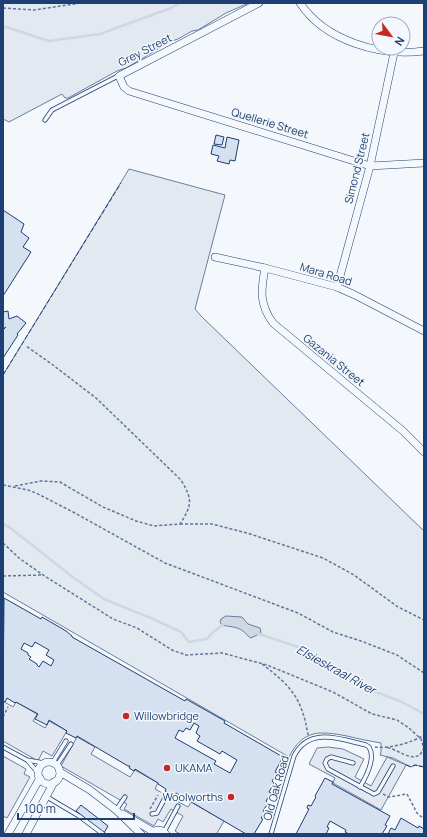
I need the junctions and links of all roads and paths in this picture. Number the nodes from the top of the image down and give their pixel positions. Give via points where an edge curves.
1 (81, 3) edge
2 (259, 3) edge
3 (300, 3) edge
4 (3, 8) edge
5 (371, 47) edge
6 (424, 51) edge
7 (411, 52) edge
8 (393, 56) edge
9 (119, 76) junction
10 (45, 120) dead end
11 (424, 163) edge
12 (370, 166) junction
13 (215, 257) dead end
14 (265, 268) junction
15 (337, 287) junction
16 (424, 331) edge
17 (26, 346) dead end
18 (424, 452) edge
19 (3, 485) edge
20 (10, 487) junction
21 (180, 524) junction
22 (3, 543) edge
23 (43, 575) junction
24 (3, 576) edge
25 (424, 620) edge
26 (260, 663) junction
27 (424, 673) edge
28 (8, 707) dead end
29 (3, 717) edge
30 (424, 735) edge
31 (419, 737) junction
32 (309, 740) junction
33 (66, 741) dead end
34 (70, 744) dead end
35 (424, 744) edge
36 (366, 745) junction
37 (3, 747) edge
38 (385, 747) junction
39 (424, 748) edge
40 (27, 760) junction
41 (353, 763) dead end
42 (44, 764) junction
43 (393, 766) dead end
44 (57, 767) junction
45 (39, 776) junction
46 (55, 782) junction
47 (76, 782) junction
48 (360, 787) junction
49 (378, 792) junction
50 (47, 797) junction
51 (125, 797) dead end
52 (165, 798) dead end
53 (178, 806) dead end
54 (118, 811) junction
55 (152, 814) dead end
56 (424, 819) edge
57 (153, 833) edge
58 (165, 833) edge
59 (272, 833) edge
60 (8, 834) edge
61 (26, 834) edge
62 (103, 834) edge
63 (141, 834) edge

1 - 4 path via 34,10
2 - 9 street, Grey Street
3 - 5 street via 319,23 338,36
6 - 7 street
8 - 12 street, Simond Street
9 - 10 lane, Grey Street via 52,110
9 - 12 street, Quellerie Street via 129,91
11 - 12 street, Quellerie Street
12 - 15 street, Simond Street
13 - 14 street, Mara Road
14 - 15 street, Mara Road
14 - 18 street, Gazania Street via 262,297 267,314 279,330 403,431
15 - 16 street, Mara Road
17 - 21 path via 96,398 181,480 189,492 190,503
19 - 20 path
20 - 21 path via 41,481 60,482 103,507 136,521 154,526
20 - 27 path via 41,495 165,563 298,613 333,632 397,655
21 - 25 path via 212,524 323,558
22 - 23 path
23 - 24 path
23 - 26 path via 113,619 137,628 180,654 222,653
26 - 31 path via 333,692 372,714 397,720
26 - 32 path via 294,693 304,714
28 - 29 path
30 - 31 path
31 - 38 path
31 - 39 path
32 - 36 lane via 330,737
32 - 59 lane, Old Oak Road via 300,746 294,756
33 - 44 lane
34 - 44 lane
35 - 39 path
36 - 38 path
36 - 48 lane via 370,748 371,755 366,777
37 - 40 lane
38 - 39 path via 412,757 420,755
40 - 42 lane
40 - 45 lane
41 - 48 lane via 332,757 325,763 328,769
42 - 44 street
42 - 45 street via 40,768
43 - 49 lane
44 - 46 street via 59,778
44 - 47 street
45 - 46 street via 47,783
45 - 60 street
46 - 47 street
46 - 50 street
47 - 54 street
48 - 49 lane via 372,794
49 - 56 path via 389,797 407,794
50 - 61 street
50 - 62 lane
51 - 54 lane
52 - 55 lane via 157,813
53 - 58 lane
54 - 57 street
54 - 63 street
57 - 58 street via 158,830

